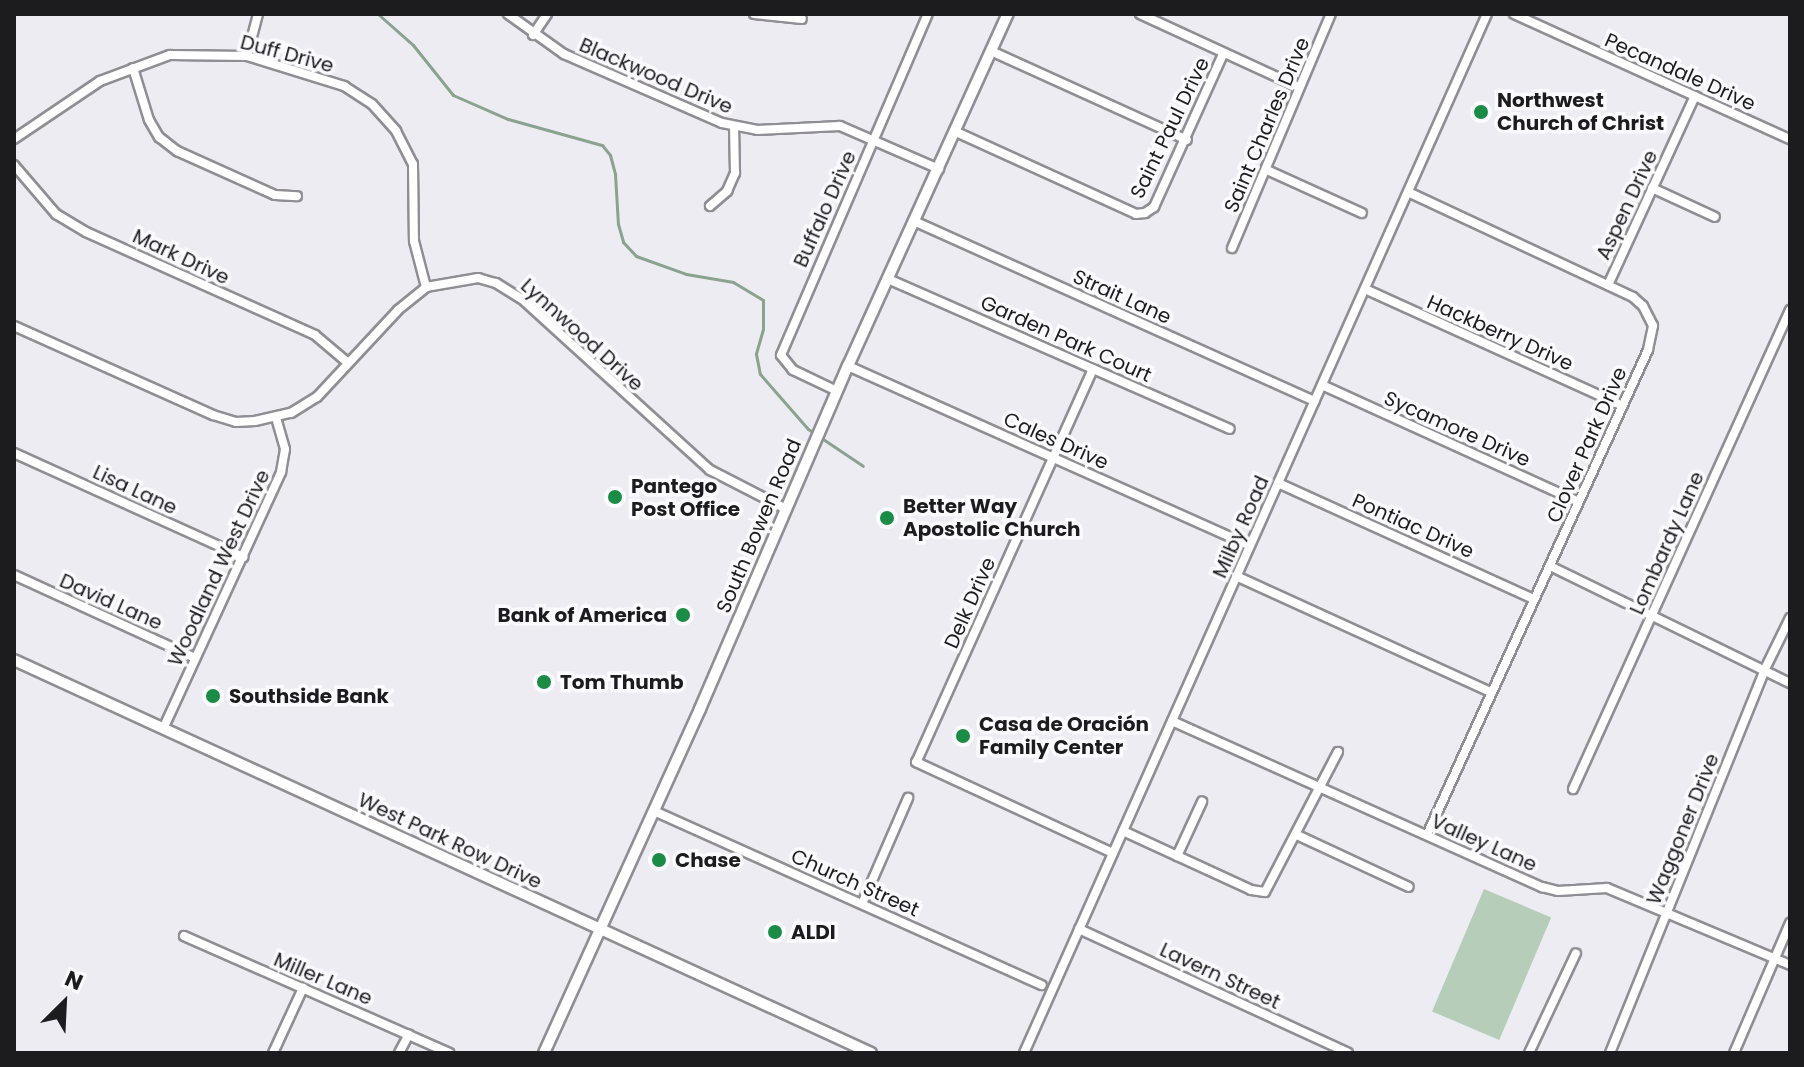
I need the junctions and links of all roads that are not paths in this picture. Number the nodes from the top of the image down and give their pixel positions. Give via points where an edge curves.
1 (258, 14) edge
2 (508, 14) edge
3 (547, 14) edge
4 (754, 14) edge
5 (928, 14) edge
6 (1008, 14) edge
7 (1140, 14) edge
8 (1331, 14) edge
9 (1487, 14) edge
10 (1514, 14) edge
11 (802, 19) dead end
12 (533, 35) junction
13 (991, 51) junction
14 (1223, 54) junction
15 (247, 56) junction
16 (133, 68) junction
17 (1299, 87) junction
18 (1695, 96) junction
19 (734, 127) junction
20 (954, 131) junction
21 (14, 139) edge
22 (1790, 139) edge
23 (873, 140) junction
24 (1187, 140) junction
25 (14, 165) edge
26 (939, 169) junction
27 (1267, 170) junction
28 (1652, 188) junction
29 (1408, 192) junction
30 (297, 196) dead end
31 (710, 206) dead end
32 (1362, 213) dead end
33 (1715, 217) dead end
34 (916, 222) junction
35 (1232, 248) dead end
36 (888, 279) junction
37 (1608, 285) junction
38 (426, 287) junction
39 (1365, 289) junction
40 (1790, 310) edge
41 (14, 326) edge
42 (347, 362) junction
43 (848, 366) junction
44 (1093, 369) junction
45 (1322, 385) junction
46 (837, 391) junction
47 (1315, 401) junction
48 (1623, 406) junction
49 (276, 418) junction
50 (1230, 429) dead end
51 (14, 453) edge
52 (1053, 457) junction
53 (1278, 483) junction
54 (1579, 502) junction
55 (786, 509) junction
56 (1250, 546) junction
57 (243, 557) junction
58 (1550, 566) junction
59 (14, 575) edge
60 (1236, 576) junction
61 (1534, 599) junction
62 (1652, 615) junction
63 (1790, 618) edge
64 (195, 658) junction
65 (14, 660) edge
66 (1764, 671) junction
67 (1790, 683) edge
68 (1491, 692) junction
69 (1172, 721) junction
70 (163, 729) junction
71 (1338, 752) dead end
72 (1323, 787) junction
73 (1573, 789) dead end
74 (908, 798) dead end
75 (1202, 802) dead end
76 (654, 811) junction
77 (1123, 831) junction
78 (1297, 835) junction
79 (1427, 835) junction
80 (1113, 853) junction
81 (1177, 856) junction
82 (1409, 887) dead end
83 (862, 904) junction
84 (1667, 912) junction
85 (1790, 923) edge
86 (598, 929) junction
87 (1079, 929) junction
88 (184, 936) dead end
89 (1576, 953) dead end
90 (1775, 957) junction
91 (1790, 965) edge
92 (1042, 985) dead end
93 (303, 988) junction
94 (409, 1034) junction
95 (273, 1053) edge
96 (399, 1053) edge
97 (449, 1053) edge
98 (544, 1053) edge
99 (871, 1053) edge
100 (1024, 1053) edge
101 (1348, 1053) edge
102 (1529, 1053) edge
103 (1610, 1053) edge
104 (1734, 1053) edge

1 - 15 street
2 - 12 street, Blackwood Drive
3 - 12 street
4 - 11 street
5 - 23 street, Buffalo Drive
6 - 13 main road, South Bowen Road
7 - 14 street
8 - 17 street, Saint Charles Drive
9 - 29 street, Milby Road
10 - 18 street, Pecandale Drive
12 - 19 street, Blackwood Drive via 564,54
13 - 20 main road, South Bowen Road
13 - 24 street
14 - 17 street
14 - 24 street, Saint Paul Drive
15 - 16 street, Duff Drive via 170,55
15 - 38 street, Duff Drive via 344,86 372,104 396,131 413,164 414,241
16 - 21 street, Duff Drive via 72,96
16 - 30 street via 159,137 177,151 275,195
17 - 27 street, Saint Charles Drive
18 - 22 street, Pecandale Drive
18 - 28 street, Aspen Drive
19 - 23 street, Blackwood Drive via 823,124
19 - 31 street via 735,173 727,191
20 - 24 street, Saint Paul Drive via 1136,214 1154,207
20 - 26 main road, South Bowen Road
23 - 26 street, Blackwood Drive
23 - 46 street, Buffalo Drive via 781,355 793,370
25 - 42 street, Mark Drive via 56,214 86,232 315,335
26 - 34 main road, South Bowen Road
27 - 32 street
27 - 35 street, Saint Charles Drive
28 - 33 street
28 - 37 street, Aspen Drive
29 - 37 street, Clover Park Drive
29 - 39 street, Milby Road
34 - 36 main road, South Bowen Road
34 - 47 street, Strait Lane
36 - 43 main road, South Bowen Road
36 - 44 street, Garden Park Court
37 - 48 street, Clover Park Drive via 1643,306 1653,326 1653,338
38 - 42 street
38 - 55 street, Lynnwood Drive via 478,278 522,299 684,450 727,482
39 - 45 street, Milby Road
39 - 48 street, Hackberry Drive
40 - 62 street, Lombardy Lane
41 - 49 street via 213,415 236,422
42 - 49 street via 317,397
43 - 46 main road, South Bowen Road
43 - 52 street, Cales Drive
44 - 50 street, Garden Park Court
44 - 52 street, Delk Drive
45 - 47 street, Milby Road
45 - 54 street, Sycamore Drive
46 - 55 main road, South Bowen Road
47 - 53 street, Milby Road
48 - 54 street, Clover Park Drive
49 - 57 street, Woodland West Drive via 285,458
51 - 57 street, Lisa Lane
52 - 56 street, Cales Drive
52 - 80 street, Delk Drive via 916,762
53 - 56 street, Milby Road
53 - 61 street, Pontiac Drive
54 - 58 street, Clover Park Drive
55 - 76 main road, South Bowen Road
56 - 60 street, Milby Road
57 - 64 street, Woodland West Drive
58 - 61 street, Clover Park Drive
58 - 62 street
59 - 64 street, David Lane
60 - 68 street
60 - 69 street, Milby Road
61 - 68 street, Clover Park Drive
62 - 66 street
62 - 73 street, Lombardy Lane
63 - 66 street, Waggoner Drive
64 - 70 street, Woodland West Drive
65 - 70 main road, West Park Row Drive
66 - 67 street
66 - 84 street, Waggoner Drive
68 - 79 street, Clover Park Drive
69 - 72 street, Valley Lane
69 - 77 street, Milby Road
70 - 86 main road, West Park Row Drive
71 - 72 street
72 - 78 street
72 - 79 street, Valley Lane
74 - 83 street
75 - 81 street
76 - 83 street, Church Street
76 - 86 main road, South Bowen Road
77 - 80 street, Milby Road
77 - 81 street
78 - 81 street via 1262,893
78 - 82 street
79 - 84 street, Valley Lane via 1542,887 1607,888
80 - 87 street, Milby Road
83 - 92 street, Church Street
84 - 90 street, Valley Lane
84 - 103 street, Waggoner Drive
85 - 90 street
86 - 98 main road, South Bowen Road
86 - 99 main road, West Park Row Drive
87 - 100 street, Milby Road
87 - 101 street, Lavern Street
88 - 93 street, Miller Lane
89 - 102 street
90 - 91 street, Valley Lane
90 - 104 street
93 - 94 street, Miller Lane
93 - 95 street
94 - 96 street
94 - 97 street, Miller Lane

